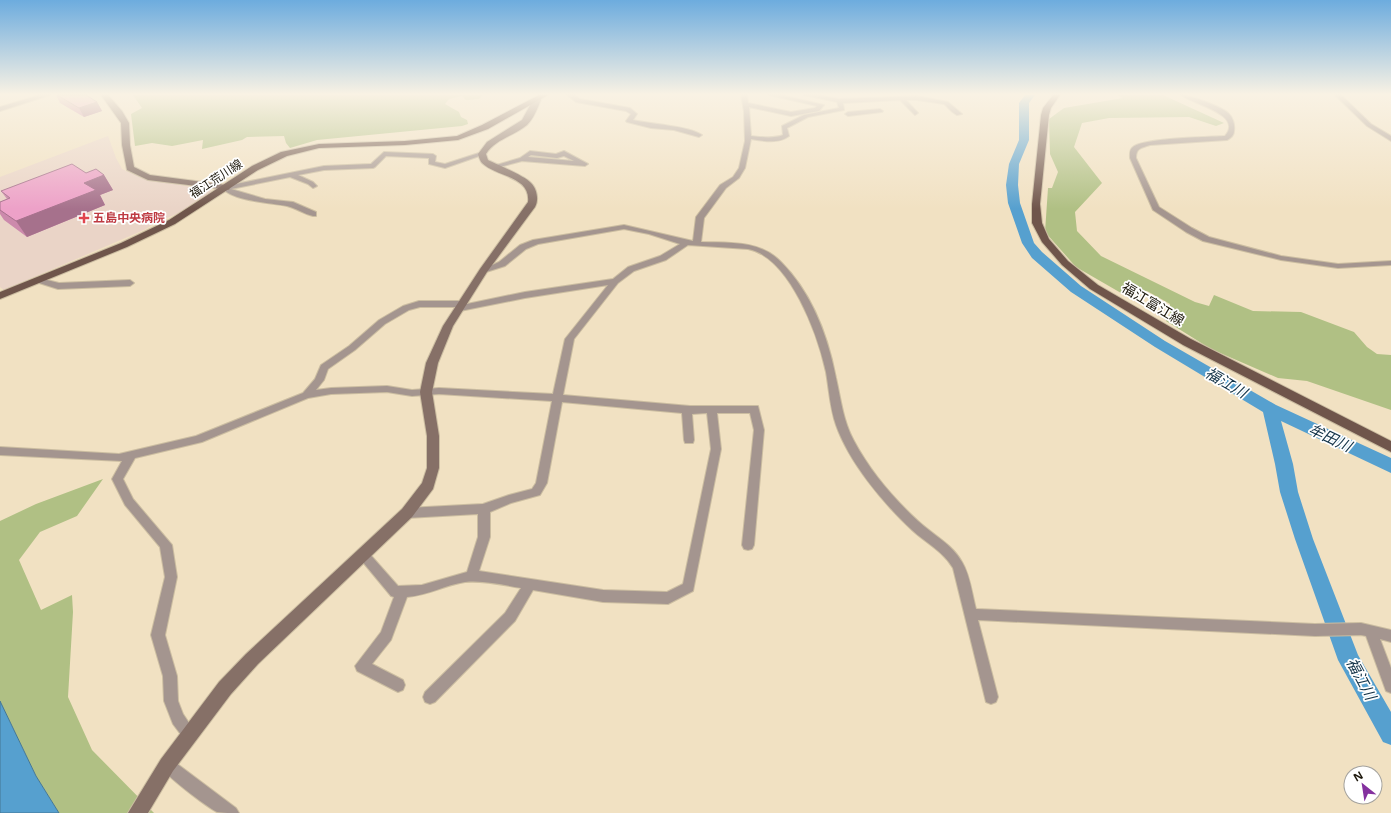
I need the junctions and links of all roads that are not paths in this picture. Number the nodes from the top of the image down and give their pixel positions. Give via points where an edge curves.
1 (125, 133) edge
2 (470, 133) edge
3 (511, 133) edge
4 (692, 133) edge
5 (748, 133) edge
6 (785, 133) edge
7 (1043, 133) edge
8 (1231, 133) edge
9 (1381, 133) edge
10 (699, 135) dead end
11 (748, 136) junction
12 (1391, 139) edge
13 (482, 154) junction
14 (522, 159) junction
15 (496, 166) junction
16 (289, 174) junction
17 (312, 186) dead end
18 (226, 188) junction
19 (313, 214) dead end
20 (691, 243) junction
21 (1391, 264) edge
22 (483, 270) junction
23 (39, 280) junction
24 (615, 281) junction
25 (130, 283) dead end
26 (0, 296) edge
27 (462, 306) junction
28 (426, 392) junction
29 (306, 395) junction
30 (557, 398) junction
31 (687, 410) junction
32 (712, 410) junction
33 (689, 440) dead end
34 (1389, 444) edge
35 (0, 451) edge
36 (131, 455) junction
37 (484, 509) junction
38 (407, 513) junction
39 (748, 545) dead end
40 (363, 555) junction
41 (471, 577) junction
42 (530, 584) junction
43 (403, 591) junction
44 (970, 614) junction
45 (1366, 631) junction
46 (1391, 636) edge
47 (398, 686) dead end
48 (1391, 686) edge
49 (430, 697) dead end
50 (991, 697) dead end
51 (190, 735) junction
52 (167, 765) junction
53 (140, 807) edge
54 (231, 813) edge

1 - 18 street via 130,168 148,177
2 - 18 main road, 福江荒川線 via 458,138 325,146 284,154
3 - 13 street via 492,143
4 - 10 street
5 - 11 street
6 - 11 street via 786,136 781,138 761,139
7 - 34 main road, 福江富江線 via 1036,216 1041,234 1065,263 1094,286 1187,342
8 - 21 street via 1227,138 1149,143 1136,147 1133,158 1153,203 1162,213 1206,239 1281,258 1338,266
9 - 12 street
11 - 20 street via 742,168 736,178 722,187 698,221
13 - 15 street via 485,160
13 - 16 street via 445,166 432,163 433,156 384,154 373,166 336,167
14 - 14 street via 577,163 585,164 564,154 557,156 530,153
14 - 15 street
15 - 22 street via 528,184 533,197 532,205
16 - 17 street via 311,183
16 - 18 street
18 - 19 street via 230,192 265,201 290,204
18 - 23 main road, 福江荒川線 via 172,222
20 - 22 street via 634,228 610,229 536,242 523,247 502,264
20 - 24 street via 663,258 631,269
20 - 44 street via 758,249 772,258 796,284 822,339 838,414 846,438 894,504 922,532 951,554 959,567
22 - 27 street
23 - 25 street via 58,286
23 - 26 main road, 福江荒川線
24 - 27 street
24 - 30 street via 570,339
27 - 28 street via 448,326 432,363
27 - 29 street via 419,304 406,308 382,322 352,348 324,367
28 - 29 street via 412,393 388,389 331,391
28 - 30 street via 440,390
28 - 38 street via 433,436 433,468 428,485
29 - 36 street via 198,439
30 - 31 street
30 - 37 street via 541,483 536,492
31 - 32 street
31 - 33 street
32 - 39 street via 754,409 759,430
32 - 42 street via 716,449 689,587 668,598 603,596
35 - 36 street via 118,458
36 - 51 street via 117,479 129,502 166,544 171,576 158,635 170,676 171,701 178,719
37 - 38 street
37 - 41 street via 484,537
38 - 40 street
40 - 43 street via 395,592
40 - 51 street via 252,659
41 - 42 street via 482,576
41 - 43 street via 422,590
42 - 49 street via 510,617
43 - 47 street via 386,636 362,666
44 - 45 street
44 - 50 street
45 - 46 street
45 - 48 street
51 - 52 street
52 - 53 street
52 - 54 street

